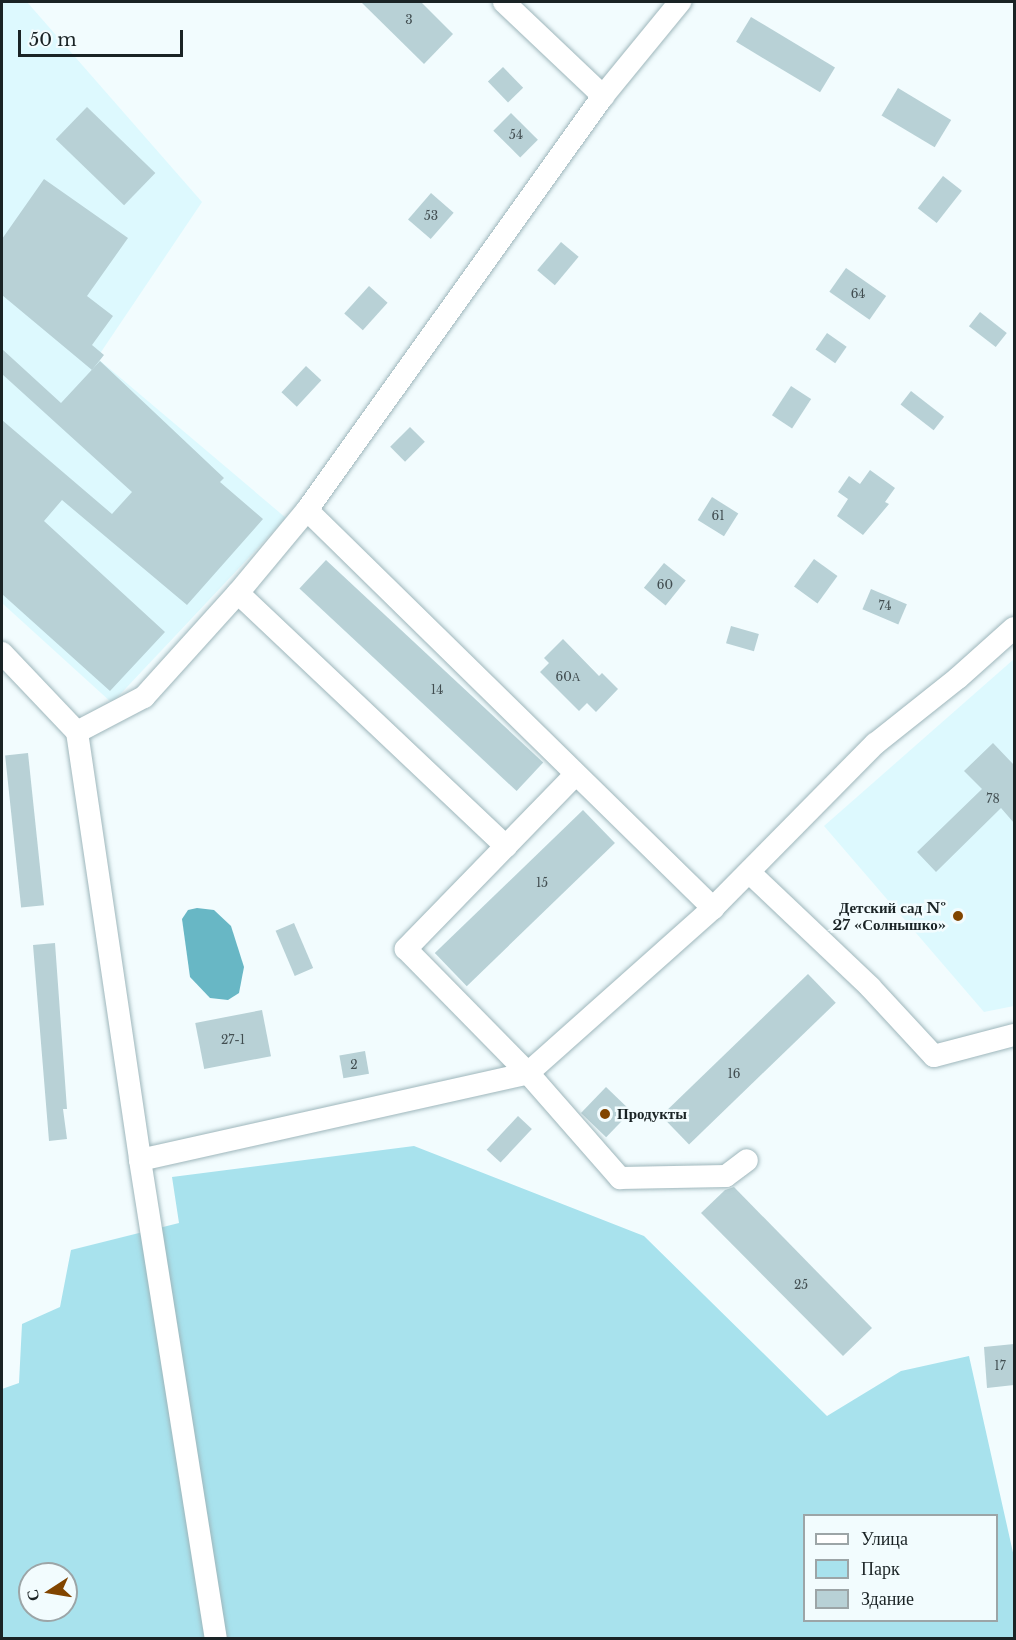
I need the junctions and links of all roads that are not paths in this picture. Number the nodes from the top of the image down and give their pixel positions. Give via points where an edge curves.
1 (504, 2) edge
2 (680, 2) edge
3 (603, 96) junction
4 (307, 510) junction
5 (238, 593) junction
6 (1014, 628) edge
7 (2, 653) edge
8 (77, 732) junction
9 (575, 775) junction
10 (506, 846) junction
11 (749, 872) junction
12 (713, 908) junction
13 (1014, 1035) edge
14 (528, 1073) junction
15 (140, 1160) junction
16 (747, 1160) dead end
17 (216, 1638) edge

1 - 3 street
2 - 3 street
3 - 4 street
4 - 5 street
4 - 9 street
5 - 8 street via 144,697
5 - 10 street
6 - 11 street via 875,744
7 - 8 street
8 - 15 street
9 - 10 street
9 - 12 street
10 - 14 street via 406,949
11 - 12 street
11 - 13 street via 870,987 934,1056
12 - 14 street
14 - 15 street
14 - 16 street via 620,1178 726,1176
15 - 17 street

